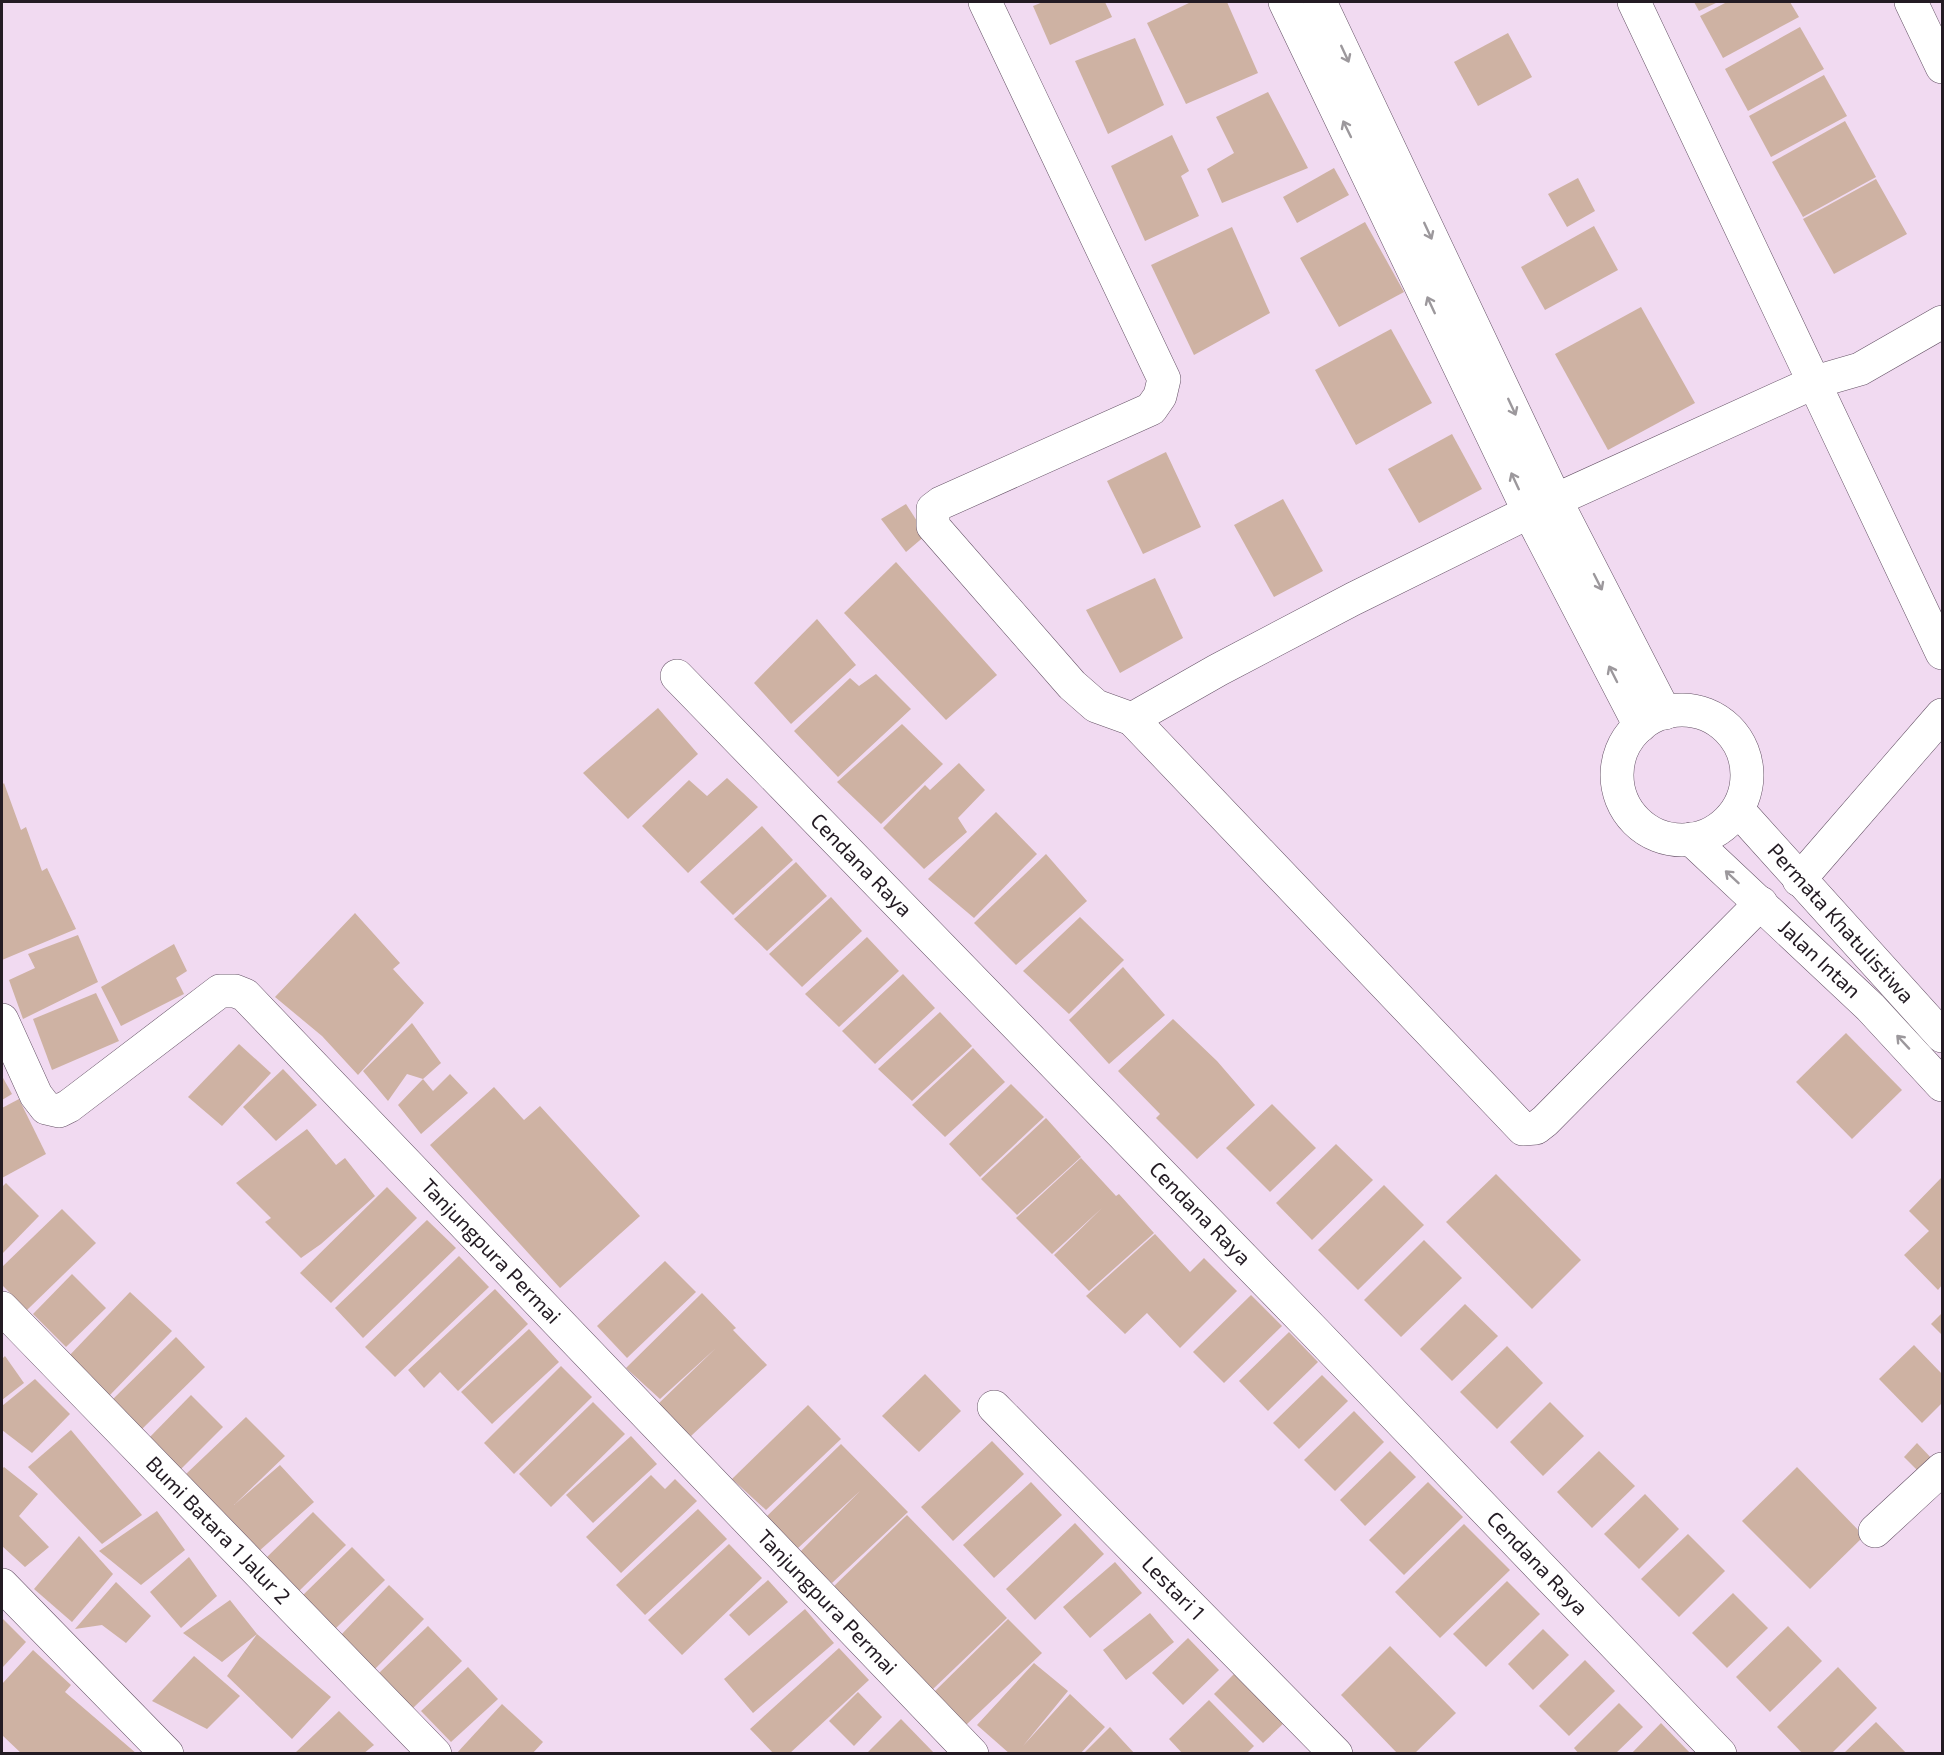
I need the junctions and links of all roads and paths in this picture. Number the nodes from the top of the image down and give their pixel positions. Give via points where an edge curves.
1 (985, 2) edge
2 (1285, 2) edge
3 (1320, 2) edge
4 (1634, 2) edge
5 (1911, 2) edge
6 (1942, 67) edge
7 (1942, 322) edge
8 (1815, 382) junction
9 (1543, 506) junction
10 (1942, 653) edge
11 (677, 676) dead end
12 (1942, 716) edge
13 (1132, 719) junction
14 (1653, 719) junction
15 (1738, 810) junction
16 (1691, 839) junction
17 (1799, 880) junction
18 (1761, 903) junction
19 (2, 1020) edge
20 (1942, 1036) edge
21 (1942, 1085) edge
22 (2, 1308) edge
23 (1003, 1415) dead end
24 (1942, 1469) edge
25 (1875, 1531) dead end
26 (2, 1585) edge
27 (167, 1754) edge
28 (435, 1754) edge
29 (972, 1754) edge
30 (1336, 1754) edge
31 (1720, 1754) edge

1 - 13 street via 1164,380 1151,409 941,503 933,509 933,526 1072,685 1096,706
9 -> 2 street
3 -> 9 street
4 - 8 street
5 - 6 street
7 - 8 street via 1860,369
8 - 9 street
8 - 10 street
9 - 13 street via 1322,616
9 - 14 street
11 - 31 street, Cendana Raya
12 - 17 street
13 - 18 street via 1523,1128 1536,1128 1545,1121
14 - 15 street via 1676,710 1697,711 1717,719 1732,733 1743,751 1747,771 1746,792
14 - 16 street via 1624,743 1617,764 1617,786 1625,807 1639,824 1658,836
15 - 16 street via 1722,827
15 - 17 street, Permata Khatulistiwa
18 -> 16 street, Jalan Intan
17 - 20 street, Permata Khatulistiwa
21 -> 18 street, Jalan Intan via 1870,1007
19 - 29 street, Tanjungpura Permai via 36,1095 46,1108 59,1111 220,991 245,995
22 - 28 street, Bumi Batara 1 Jalur 2
23 - 30 street, Lestari 1
24 - 25 street
26 - 27 street

